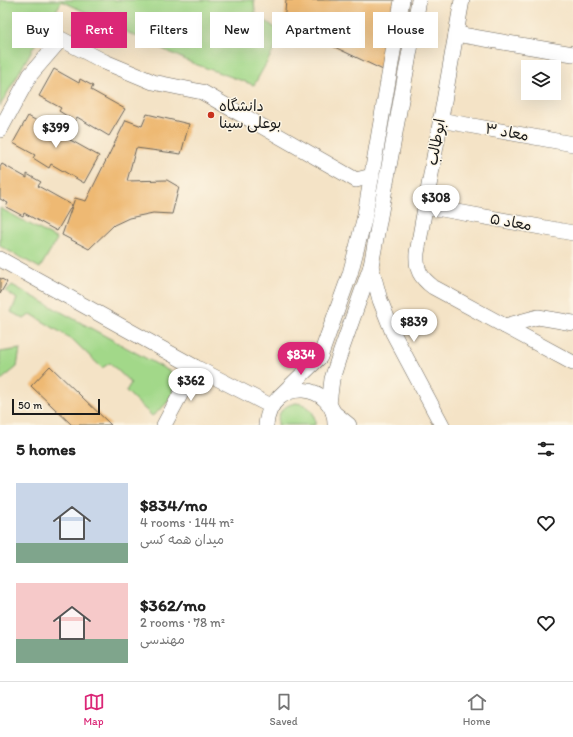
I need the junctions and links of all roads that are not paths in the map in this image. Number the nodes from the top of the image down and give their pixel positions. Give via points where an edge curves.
1 (402, 0) edge
2 (419, 0) edge
3 (462, 0) edge
4 (456, 34) junction
5 (573, 54) edge
6 (440, 120) junction
7 (0, 130) edge
8 (573, 144) edge
9 (372, 176) junction
10 (425, 206) junction
11 (573, 233) edge
12 (0, 259) edge
13 (371, 266) junction
14 (573, 323) edge
15 (505, 326) junction
16 (573, 363) edge
17 (195, 367) junction
18 (275, 402) junction
19 (332, 414) edge
20 (164, 425) edge
21 (266, 425) edge
22 (349, 425) edge
23 (442, 425) edge

1 - 9 street
2 - 13 street
3 - 4 street, ابوطالب
4 - 5 street
4 - 6 street, ابوطالب
6 - 8 street, معاد ۳
6 - 10 street, ابوطالب
7 - 9 street via 30,75 61,39 105,62 153,82 202,92 356,180
9 - 18 street via 350,274 320,357
10 - 11 street, معاد ۵
10 - 15 street, ابوطالب via 416,263 419,273 433,287
12 - 17 street
13 - 19 street via 332,379
13 - 23 street via 380,300 394,333
14 - 15 street via 538,317
15 - 16 street, ابوطالب
17 - 18 street
17 - 20 street
18 - 19 street via 288,392 311,391 321,396
18 - 21 street via 267,415
19 - 22 street

